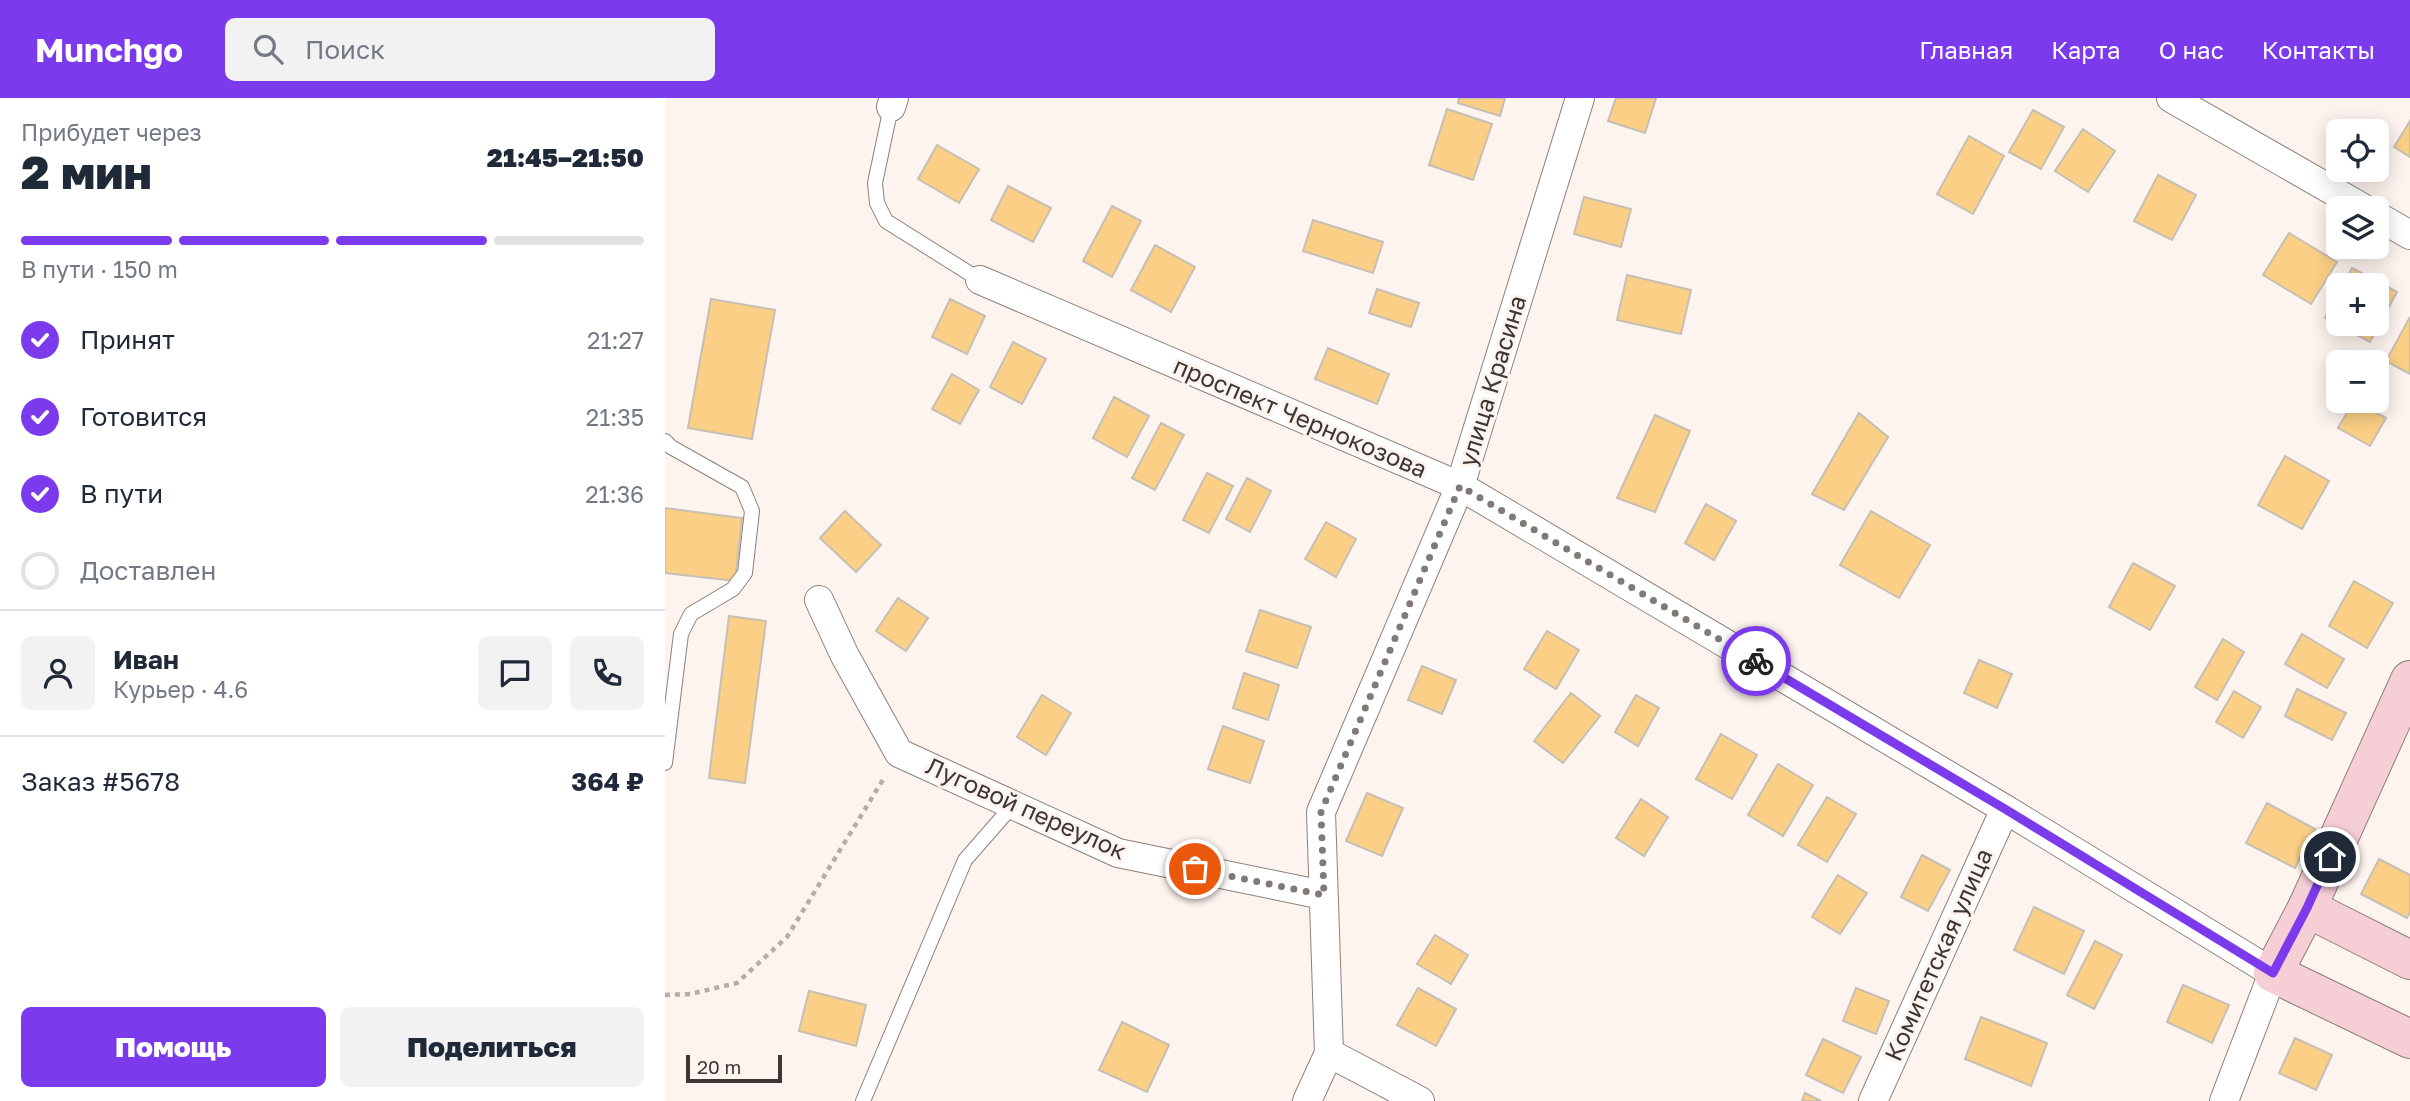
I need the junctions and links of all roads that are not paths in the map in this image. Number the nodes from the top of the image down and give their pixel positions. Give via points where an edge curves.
1 (1580, 98) edge
2 (2171, 98) edge
3 (893, 102) edge
4 (2342, 196) edge
5 (2389, 223) edge
6 (2410, 235) edge
7 (980, 280) joint
8 (665, 440) edge
9 (1460, 486) junction
10 (819, 600) dead end
11 (2410, 680) edge
12 (665, 763) edge
13 (1013, 805) junction
14 (2005, 809) junction
15 (1324, 895) junction
16 (2307, 908) junction
17 (2410, 960) edge
18 (2273, 973) junction
19 (2410, 1039) edge
20 (1329, 1053) junction
21 (863, 1101) edge
22 (1307, 1101) edge
23 (1420, 1101) edge
24 (1873, 1101) edge
25 (2224, 1101) edge

1 - 9 street, улица Красина
2 - 4 street
3 - 7 lane via 875,183 881,212 886,221
5 - 6 street
7 - 9 street, проспект Чернокозова
8 - 12 lane via 742,487 752,511 745,573 733,590 691,614 681,634
9 - 14 street, проспект Чернокозова
9 - 15 street, улица Красина via 1321,812
10 - 13 street, Луговой переулок via 899,753
11 - 16 street
13 - 15 street, Луговой переулок via 1118,853
13 - 21 lane via 965,860
14 - 18 street, проспект Чернокозова
14 - 24 street, Комитетская улица
15 - 20 street, улица Красина
16 - 17 street
16 - 18 street
18 - 19 street, проспект Чернокозова
18 - 25 street
20 - 22 street, улица Красина
20 - 23 street

